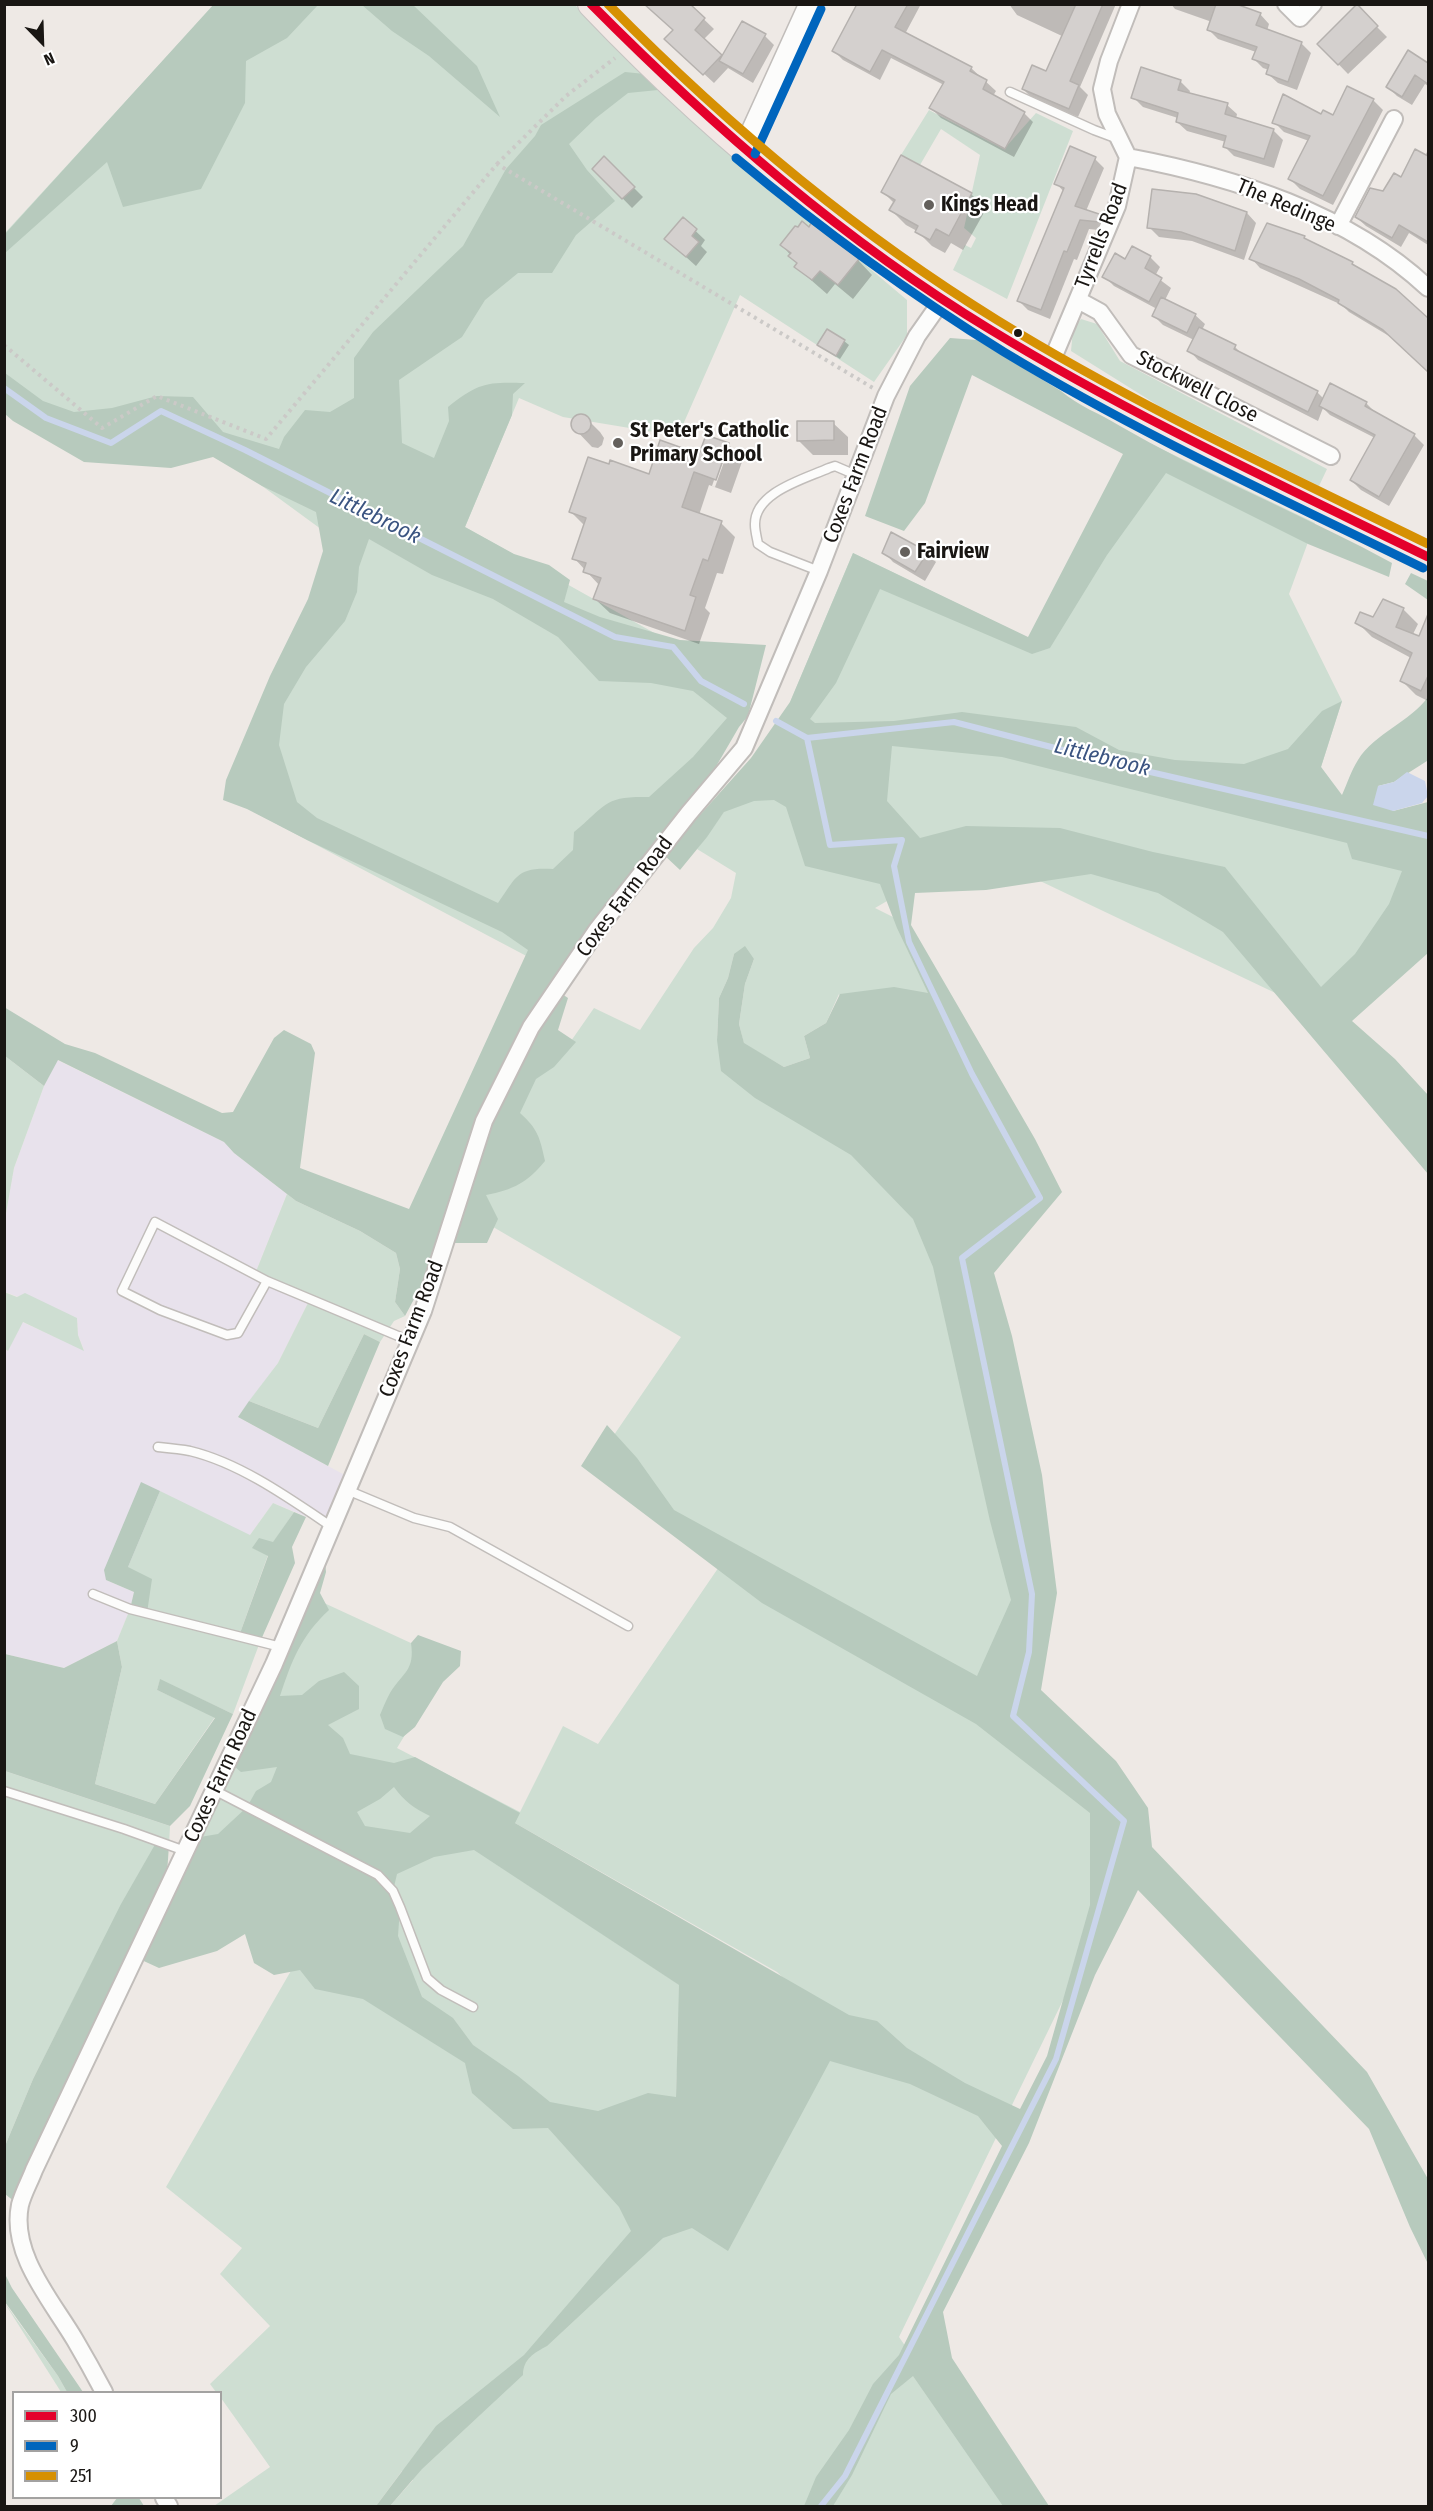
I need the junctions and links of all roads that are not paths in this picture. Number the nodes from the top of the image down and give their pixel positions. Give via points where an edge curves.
1 (591, 4) edge
2 (810, 4) edge
3 (1131, 4) edge
4 (1286, 4) edge
5 (1313, 4) edge
6 (1010, 92) dead end
7 (1394, 119) dead end
8 (1118, 139) junction
9 (744, 149) junction
10 (1128, 157) junction
11 (1338, 226) junction
12 (1428, 288) edge
13 (943, 299) junction
14 (1078, 300) junction
15 (1050, 365) junction
16 (1331, 456) dead end
17 (856, 476) junction
18 (1428, 556) edge
19 (819, 571) junction
20 (267, 1281) junction
21 (410, 1341) junction
22 (158, 1447) dead end
23 (347, 1490) junction
24 (332, 1527) junction
25 (93, 1594) dead end
26 (628, 1626) dead end
27 (281, 1647) junction
28 (214, 1790) junction
29 (4, 1791) edge
30 (185, 1851) junction
31 (473, 2007) dead end
32 (103, 2391) edge

1 - 9 main road
2 - 9 street
3 - 8 street, Tyrrells Road via 1102,90
4 - 5 street via 1300,18
6 - 8 lane
7 - 11 street
8 - 10 street, Tyrrells Road
9 - 13 main road via 793,191
10 - 11 street, The Redinge via 1184,168 1263,193
10 - 14 street, Tyrrells Road via 1117,206
11 - 12 street, The Redinge via 1383,253
13 - 15 main road
13 - 17 street, Coxes Farm Road via 917,336 886,396
14 - 15 street, Tyrrells Road
14 - 16 street, Stockwell Close via 1101,312 1131,355
15 - 18 main road via 1155,423
17 - 19 street, Coxes Farm Road
17 - 19 lane via 836,466 829,468 766,498 757,513 754,524 758,544
19 - 21 street, Coxes Farm Road via 744,748 597,930 531,1027 484,1121
20 - 20 lane via 238,1333 227,1335 122,1291 155,1222
20 - 21 lane
21 - 23 street, Coxes Farm Road
22 - 24 lane via 190,1451 252,1477
23 - 24 street, Coxes Farm Road
23 - 26 lane via 414,1518 450,1527
24 - 27 street, Coxes Farm Road
25 - 27 lane via 130,1609
27 - 28 street, Coxes Farm Road
28 - 30 street, Coxes Farm Road
28 - 31 lane via 378,1875 393,1891 427,1978
29 - 30 lane
30 - 32 street, Coxes Farm Road via 20,2206 20,2236 29,2263

